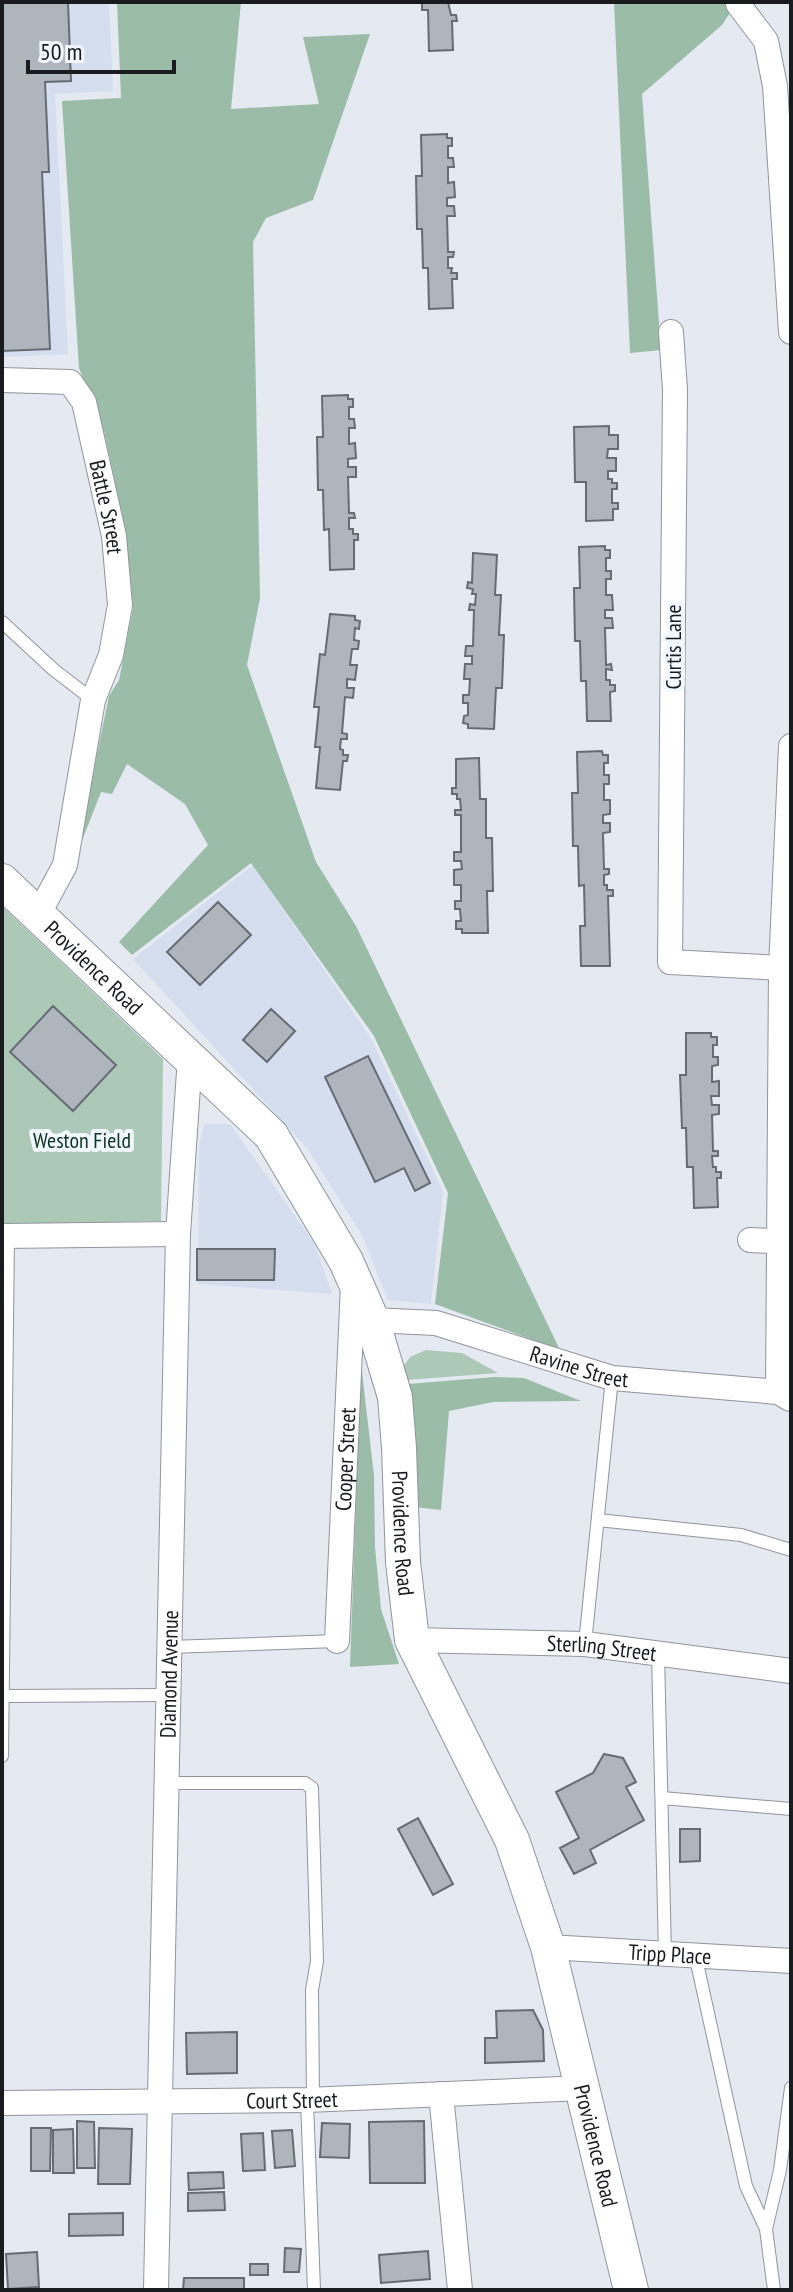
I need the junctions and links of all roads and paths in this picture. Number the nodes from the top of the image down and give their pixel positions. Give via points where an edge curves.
1 (738, 4) edge
2 (671, 332) dead end
3 (791, 332) edge
4 (2, 380) edge
5 (2, 622) edge
6 (93, 700) junction
7 (791, 746) edge
8 (791, 753) edge
9 (2, 881) edge
10 (38, 915) junction
11 (781, 968) junction
12 (190, 1057) junction
13 (178, 1234) junction
14 (5, 1236) edge
15 (750, 1240) dead end
16 (785, 1242) edge
17 (353, 1277) junction
18 (372, 1320) junction
19 (612, 1378) junction
20 (784, 1395) edge
21 (598, 1520) junction
22 (791, 1550) edge
23 (412, 1640) junction
24 (337, 1641) joint
25 (585, 1644) junction
26 (169, 1647) junction
27 (658, 1654) junction
28 (791, 1671) edge
29 (167, 1695) junction
30 (2, 1696) edge
31 (2, 1756) edge
32 (165, 1783) junction
33 (662, 1798) junction
34 (791, 1809) edge
35 (548, 1947) junction
36 (665, 1954) junction
37 (695, 1954) junction
38 (791, 1961) edge
39 (583, 2088) junction
40 (791, 2088) edge
41 (441, 2094) junction
42 (310, 2100) junction
43 (162, 2101) junction
44 (2, 2103) edge
45 (766, 2229) junction
46 (156, 2290) edge
47 (314, 2290) edge
48 (460, 2290) edge
49 (631, 2290) edge
50 (774, 2290) edge

1 - 3 street via 766,41 775,86
2 - 11 street, Curtis Lane via 675,406 670,962
4 - 6 street, Battle Street via 70,382 84,402 114,536 120,605 111,655
5 - 6 lane
6 - 10 street via 65,865
7 - 8 street
8 - 11 street
9 - 10 main road, Providence Road
10 - 12 main road, Providence Road
11 - 16 street
12 - 13 street, Diamond Avenue
12 - 17 main road, Providence Road via 271,1135
13 - 14 street
13 - 26 street, Diamond Avenue
14 - 30 lane
15 - 16 street
16 - 20 street
17 - 18 main road, Providence Road
17 - 24 street, Cooper Street
18 - 19 street, Ravine Street via 436,1323
18 - 23 main road, Providence Road via 395,1397
19 - 20 street, Ravine Street
19 - 21 lane
21 - 22 lane via 741,1535
21 - 25 lane
23 - 25 street, Sterling Street
23 - 35 main road, Providence Road via 512,1840
24 - 26 lane
25 - 27 street, Sterling Street
26 - 29 street, Diamond Avenue
27 - 28 street, Sterling Street
27 - 33 lane
29 - 30 lane
29 - 32 street, Diamond Avenue
30 - 31 lane
32 - 42 lane via 305,1783 312,1788 317,1961
32 - 43 street, Diamond Avenue
33 - 34 lane
33 - 36 lane
35 - 36 street, Tripp Place
35 - 39 main road, Providence Road
36 - 37 street, Tripp Place
37 - 38 street, Tripp Place
37 - 45 lane via 746,2186
39 - 41 street, Court Street
39 - 49 main road, Providence Road
40 - 45 lane
41 - 42 street, Court Street
41 - 48 street
42 - 43 street, Court Street
42 - 47 lane
43 - 44 street, Court Street
43 - 46 street, Diamond Avenue
45 - 50 lane

